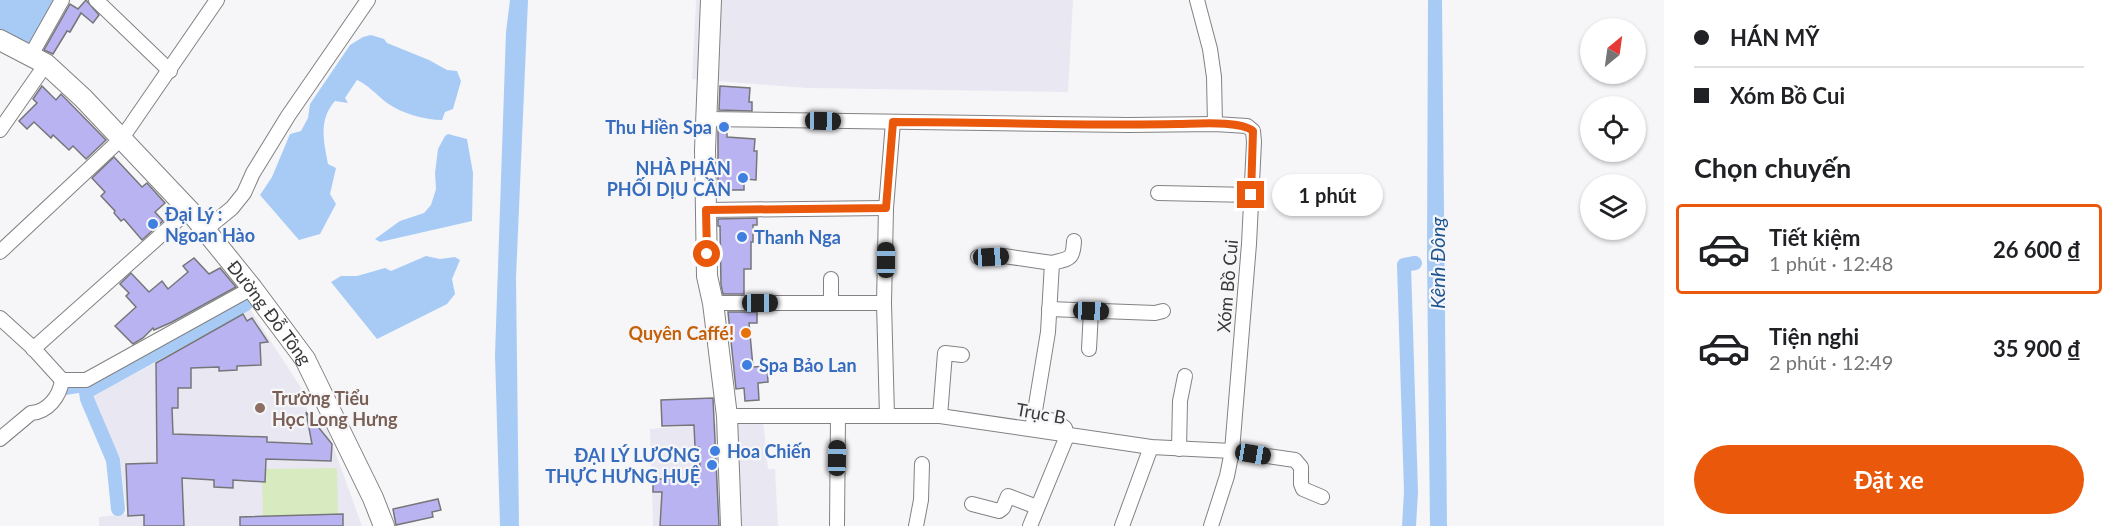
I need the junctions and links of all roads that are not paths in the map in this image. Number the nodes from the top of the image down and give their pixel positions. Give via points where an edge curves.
1 (62, 0) edge
2 (96, 0) edge
3 (217, 0) edge
4 (368, 0) edge
5 (711, 0) edge
6 (1197, 0) edge
7 (0, 40) edge
8 (38, 60) junction
9 (170, 71) junction
10 (706, 119) junction
11 (893, 122) junction
12 (1215, 124) junction
13 (0, 129) edge
14 (122, 138) junction
15 (1158, 193) dead end
16 (1251, 195) junction
17 (886, 208) junction
18 (189, 210) junction
19 (706, 210) junction
20 (205, 230) junction
21 (1074, 241) dead end
22 (0, 252) edge
23 (978, 258) dead end
24 (1052, 263) junction
25 (831, 279) dead end
26 (252, 288) junction
27 (713, 303) junction
28 (831, 303) junction
29 (884, 303) junction
30 (1049, 309) junction
31 (1091, 311) junction
32 (1163, 311) dead end
33 (0, 318) edge
34 (33, 349) junction
35 (1089, 349) dead end
36 (962, 355) dead end
37 (1185, 376) dead end
38 (62, 380) junction
39 (727, 416) junction
40 (887, 416) junction
41 (940, 416) junction
42 (838, 417) junction
43 (1033, 423) junction
44 (1067, 436) junction
45 (0, 439) edge
46 (1151, 447) junction
47 (1179, 448) junction
48 (1232, 451) junction
49 (922, 464) dead end
50 (1322, 497) dead end
51 (972, 504) dead end
52 (1037, 507) junction
53 (384, 526) edge
54 (731, 526) edge
55 (837, 526) edge
56 (916, 526) edge
57 (1030, 526) edge
58 (1122, 526) edge
59 (1211, 526) edge

1 - 8 street
2 - 9 street
3 - 9 street
4 - 20 street via 288,116 244,193
5 - 10 main road
6 - 12 street via 1214,76
7 - 8 main road, Đường Đỗ Tông
8 - 13 street
8 - 14 main road, Đường Đỗ Tông
9 - 14 street
10 - 11 street
10 - 19 main road
11 - 12 street
11 - 17 street
12 - 16 street, Xóm Bồ Cui via 1247,126 1253,131
14 - 18 main road, Đường Đỗ Tông
14 - 22 street
15 - 16 street
16 - 48 street, Xóm Bồ Cui
17 - 19 street
17 - 29 street
18 - 20 main road, Đường Đỗ Tông
18 - 34 street
19 - 27 main road via 707,276
20 - 26 main road, Đường Đỗ Tông
21 - 24 street via 1072,256
23 - 24 street via 1004,256
24 - 30 street
25 - 28 street
26 - 38 street via 86,380
26 - 53 main road, Đường Đỗ Tông via 305,358
27 - 28 street
27 - 39 main road
28 - 29 street
29 - 40 street
30 - 31 street
30 - 43 street
31 - 32 street
31 - 35 street
33 - 34 street
34 - 38 street
36 - 41 street via 945,353
37 - 47 street
38 - 45 street via 61,392 55,400 31,413
39 - 42 street, Trục B
39 - 54 main road
40 - 41 street, Trục B
40 - 42 street, Trục B
41 - 43 street, Trục B
42 - 55 street
43 - 44 street, Trục B
44 - 46 street, Trục B
44 - 52 street
46 - 47 street, Trục B
46 - 58 street
47 - 48 street, Trục B
48 - 50 street, Trục B via 1295,460 1301,467 1303,489
48 - 59 street, Xóm Bồ Cui
49 - 56 street
51 - 52 street via 999,511 1008,496
52 - 57 street

